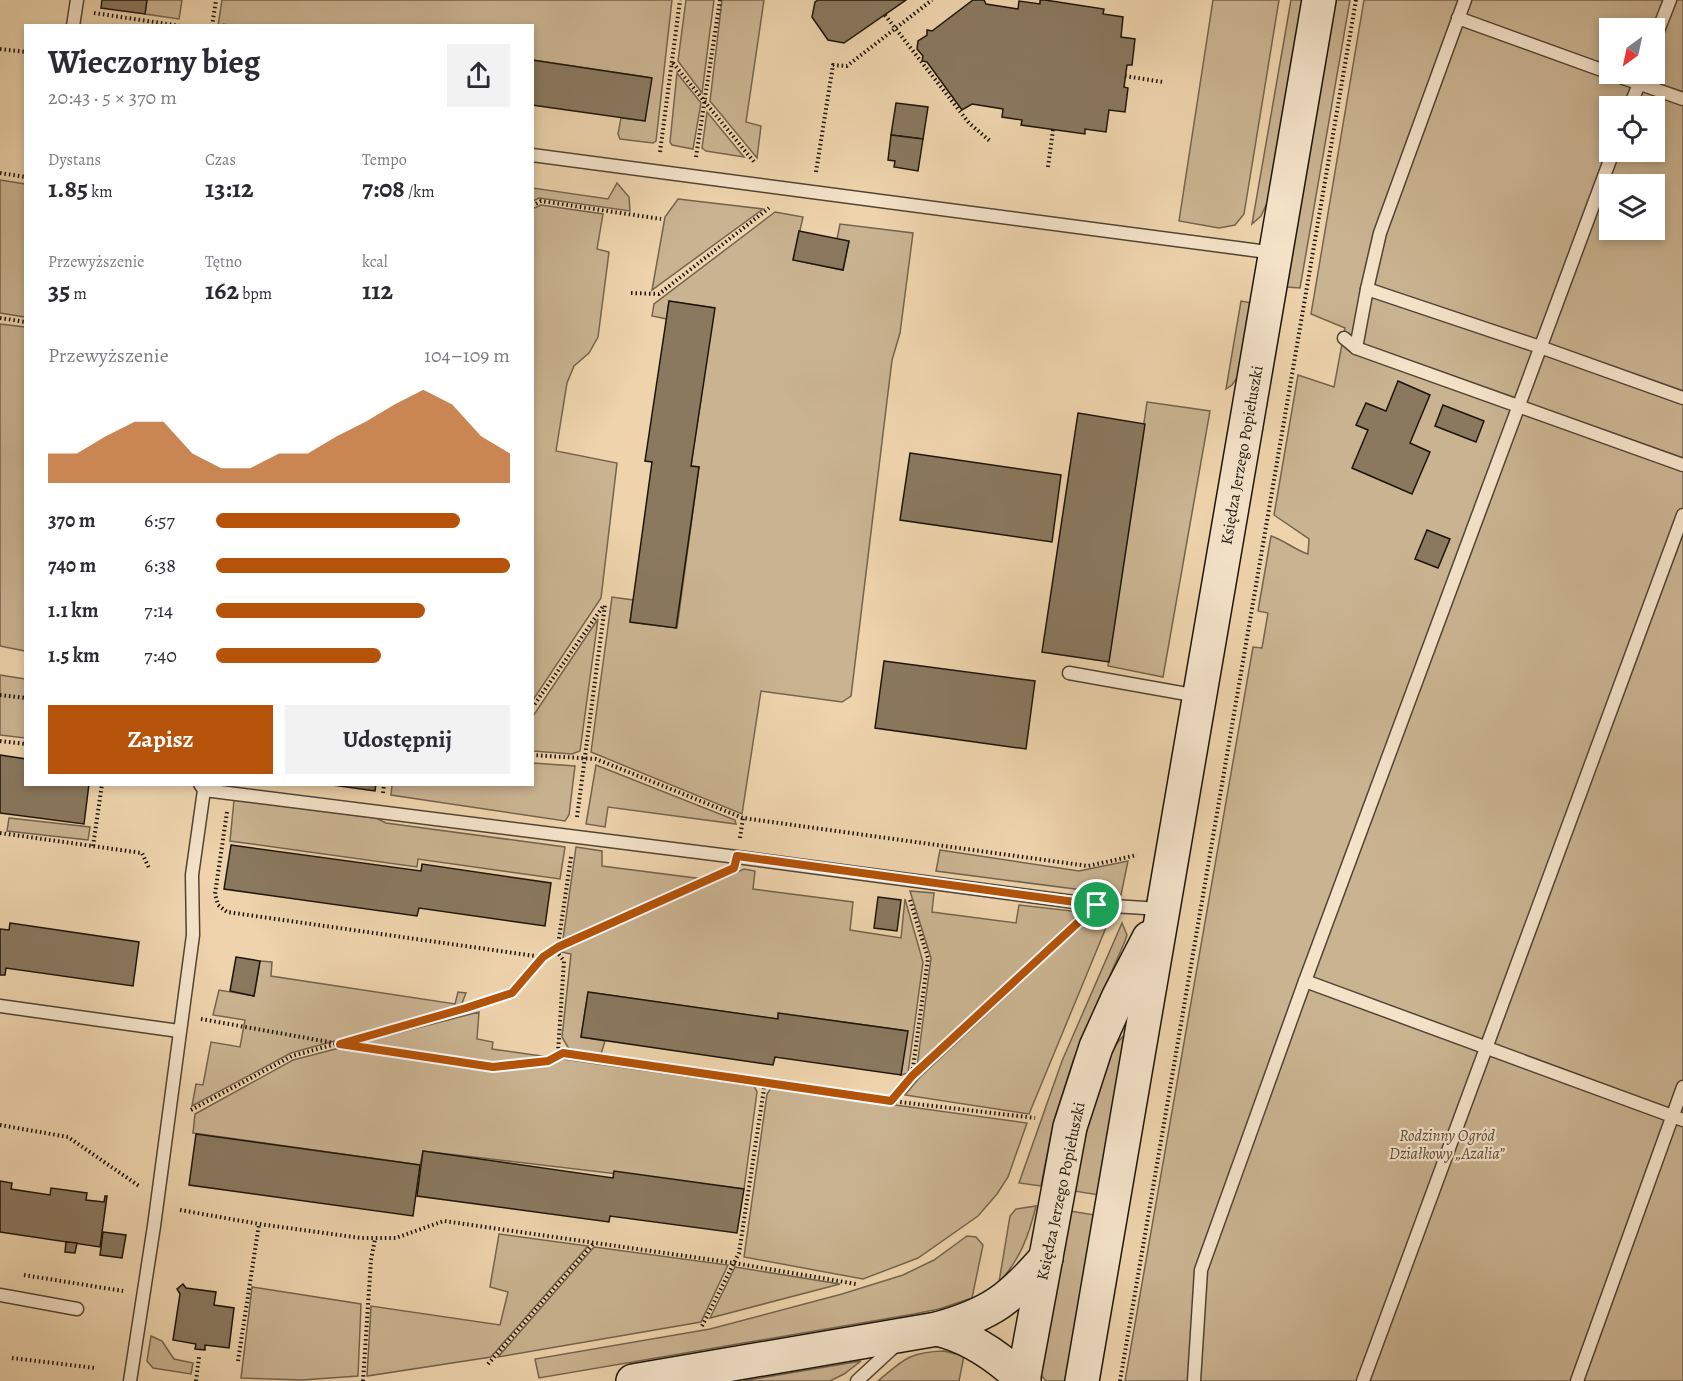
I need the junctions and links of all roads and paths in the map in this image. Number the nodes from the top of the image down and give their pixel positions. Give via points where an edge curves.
1 (216, 0) edge
2 (680, 0) edge
3 (720, 0) edge
4 (932, 0) edge
5 (1318, 0) edge
6 (1356, 0) edge
7 (1465, 0) edge
8 (1670, 0) edge
9 (76, 5) edge
10 (885, 15) dead end
11 (1458, 18) junction
12 (1663, 18) edge
13 (73, 24) edge
14 (171, 24) edge
15 (212, 24) edge
16 (895, 28) junction
17 (0, 49) edge
18 (24, 52) edge
19 (672, 63) junction
20 (1599, 69) edge
21 (1125, 76) dead end
22 (1163, 82) dead end
23 (1653, 84) edge
24 (1683, 99) edge
25 (706, 102) junction
26 (1053, 130) dead end
27 (990, 141) dead end
28 (534, 155) edge
29 (1609, 162) edge
30 (755, 164) dead end
31 (1048, 168) dead end
32 (658, 171) junction
33 (0, 173) edge
34 (816, 173) dead end
35 (693, 176) junction
36 (24, 177) edge
37 (534, 205) edge
38 (772, 207) dead end
39 (661, 219) dead end
40 (1275, 253) junction
41 (1367, 290) junction
42 (631, 293) dead end
43 (0, 318) edge
44 (24, 322) edge
45 (1344, 338) dead end
46 (1540, 347) junction
47 (1356, 348) junction
48 (1683, 398) edge
49 (1519, 407) junction
50 (1683, 465) edge
51 (1683, 515) edge
52 (605, 604) dead end
53 (1069, 673) dead end
54 (0, 695) edge
55 (1200, 696) junction
56 (24, 698) edge
57 (534, 705) edge
58 (0, 741) edge
59 (24, 744) edge
60 (534, 754) edge
61 (102, 786) edge
62 (202, 787) edge
63 (230, 793) junction
64 (743, 818) junction
65 (0, 834) edge
66 (93, 846) junction
67 (1137, 855) dead end
68 (737, 856) junction
69 (149, 868) dead end
70 (903, 879) junction
71 (1097, 905) junction
72 (1164, 909) junction
73 (543, 957) junction
74 (1305, 981) junction
75 (0, 1006) edge
76 (181, 1016) junction
77 (179, 1031) junction
78 (340, 1044) junction
79 (1486, 1048) junction
80 (912, 1076) junction
81 (765, 1082) junction
82 (1683, 1087) edge
83 (891, 1101) junction
84 (188, 1112) dead end
85 (1035, 1118) dead end
86 (1678, 1118) edge
87 (0, 1125) edge
88 (159, 1188) junction
89 (180, 1210) dead end
90 (259, 1224) junction
91 (375, 1239) junction
92 (595, 1243) junction
93 (1046, 1258) junction
94 (734, 1263) junction
95 (22, 1275) dead end
96 (856, 1284) dead end
97 (123, 1291) dead end
98 (0, 1295) edge
99 (77, 1309) dead end
100 (702, 1326) dead end
101 (922, 1332) junction
102 (199, 1357) dead end
103 (12, 1358) dead end
104 (238, 1361) dead end
105 (488, 1364) dead end
106 (95, 1368) dead end
107 (130, 1381) edge
108 (196, 1381) edge
109 (363, 1381) edge
110 (633, 1381) edge
111 (857, 1381) edge
112 (1023, 1381) edge
113 (1082, 1381) edge
114 (1120, 1381) edge
115 (1194, 1381) edge
116 (1363, 1381) edge
117 (1577, 1381) edge

1 - 15 path
2 - 19 path
3 - 25 path
4 - 16 path
5 - 40 street, Księdza Jerzego Popiełuszki
6 - 114 path
7 - 11 lane
8 - 12 lane
9 - 13 lane
9 - 14 path
10 - 16 path
11 - 20 lane
11 - 41 lane via 1380,233
16 - 27 path via 969,123
16 - 34 path via 847,66 833,66
17 - 18 path
19 - 25 path
19 - 32 path
21 - 22 path
23 - 24 lane
25 - 30 path
25 - 35 path
26 - 31 path
28 - 32 lane
29 - 46 lane
32 - 35 lane
33 - 36 path
35 - 40 lane
37 - 39 path via 541,201
38 - 42 path via 658,294
40 - 55 street, Księdza Jerzego Popiełuszki
41 - 46 lane
41 - 47 lane
43 - 44 path
45 - 47 lane
46 - 48 lane
46 - 49 lane
47 - 49 lane
49 - 50 lane
49 - 74 lane
51 - 79 lane
52 - 57 path
53 - 55 lane
54 - 56 path
55 - 72 street, Księdza Jerzego Popiełuszki
58 - 59 path
60 - 64 path via 596,759
61 - 66 path
62 - 63 lane
62 - 76 lane via 192,875 193,935
63 - 68 lane
63 - 73 path via 215,894 218,905 227,912
64 - 67 path via 1088,866
64 - 68 path
65 - 66 path
66 - 69 path via 142,853
68 - 70 lane
68 - 73 path via 734,868
70 - 71 lane
70 - 80 path via 928,958
71 - 72 lane
71 - 80 path
72 - 93 street, Księdza Jerzego Popiełuszki via 1119,996 1088,1070 1070,1127
72 - 113 street, Księdza Jerzego Popiełuszki
73 - 78 path via 512,993
74 - 79 lane
74 - 115 lane via 1201,1270
75 - 77 lane
76 - 77 lane
76 - 78 path
77 - 88 lane
78 - 81 path via 493,1067 548,1061 560,1053
78 - 84 path via 292,1056
79 - 86 lane
79 - 116 lane
80 - 83 path
81 - 83 path
81 - 94 path via 739,1252
82 - 86 lane
83 - 85 path
86 - 117 lane
87 - 88 path via 68,1137 138,1186
88 - 107 lane
89 - 90 path
90 - 91 path
90 - 104 path
91 - 92 path via 396,1238 444,1221
91 - 109 path
92 - 94 path
92 - 105 path
93 - 101 street via 1000,1304 963,1322
93 - 112 street, Księdza Jerzego Popiełuszki
94 - 96 path
94 - 100 path
95 - 97 path
98 - 99 lane
101 - 110 street
101 - 111 lane
101 - 112 street via 952,1333 979,1346
102 - 108 path
103 - 106 path

